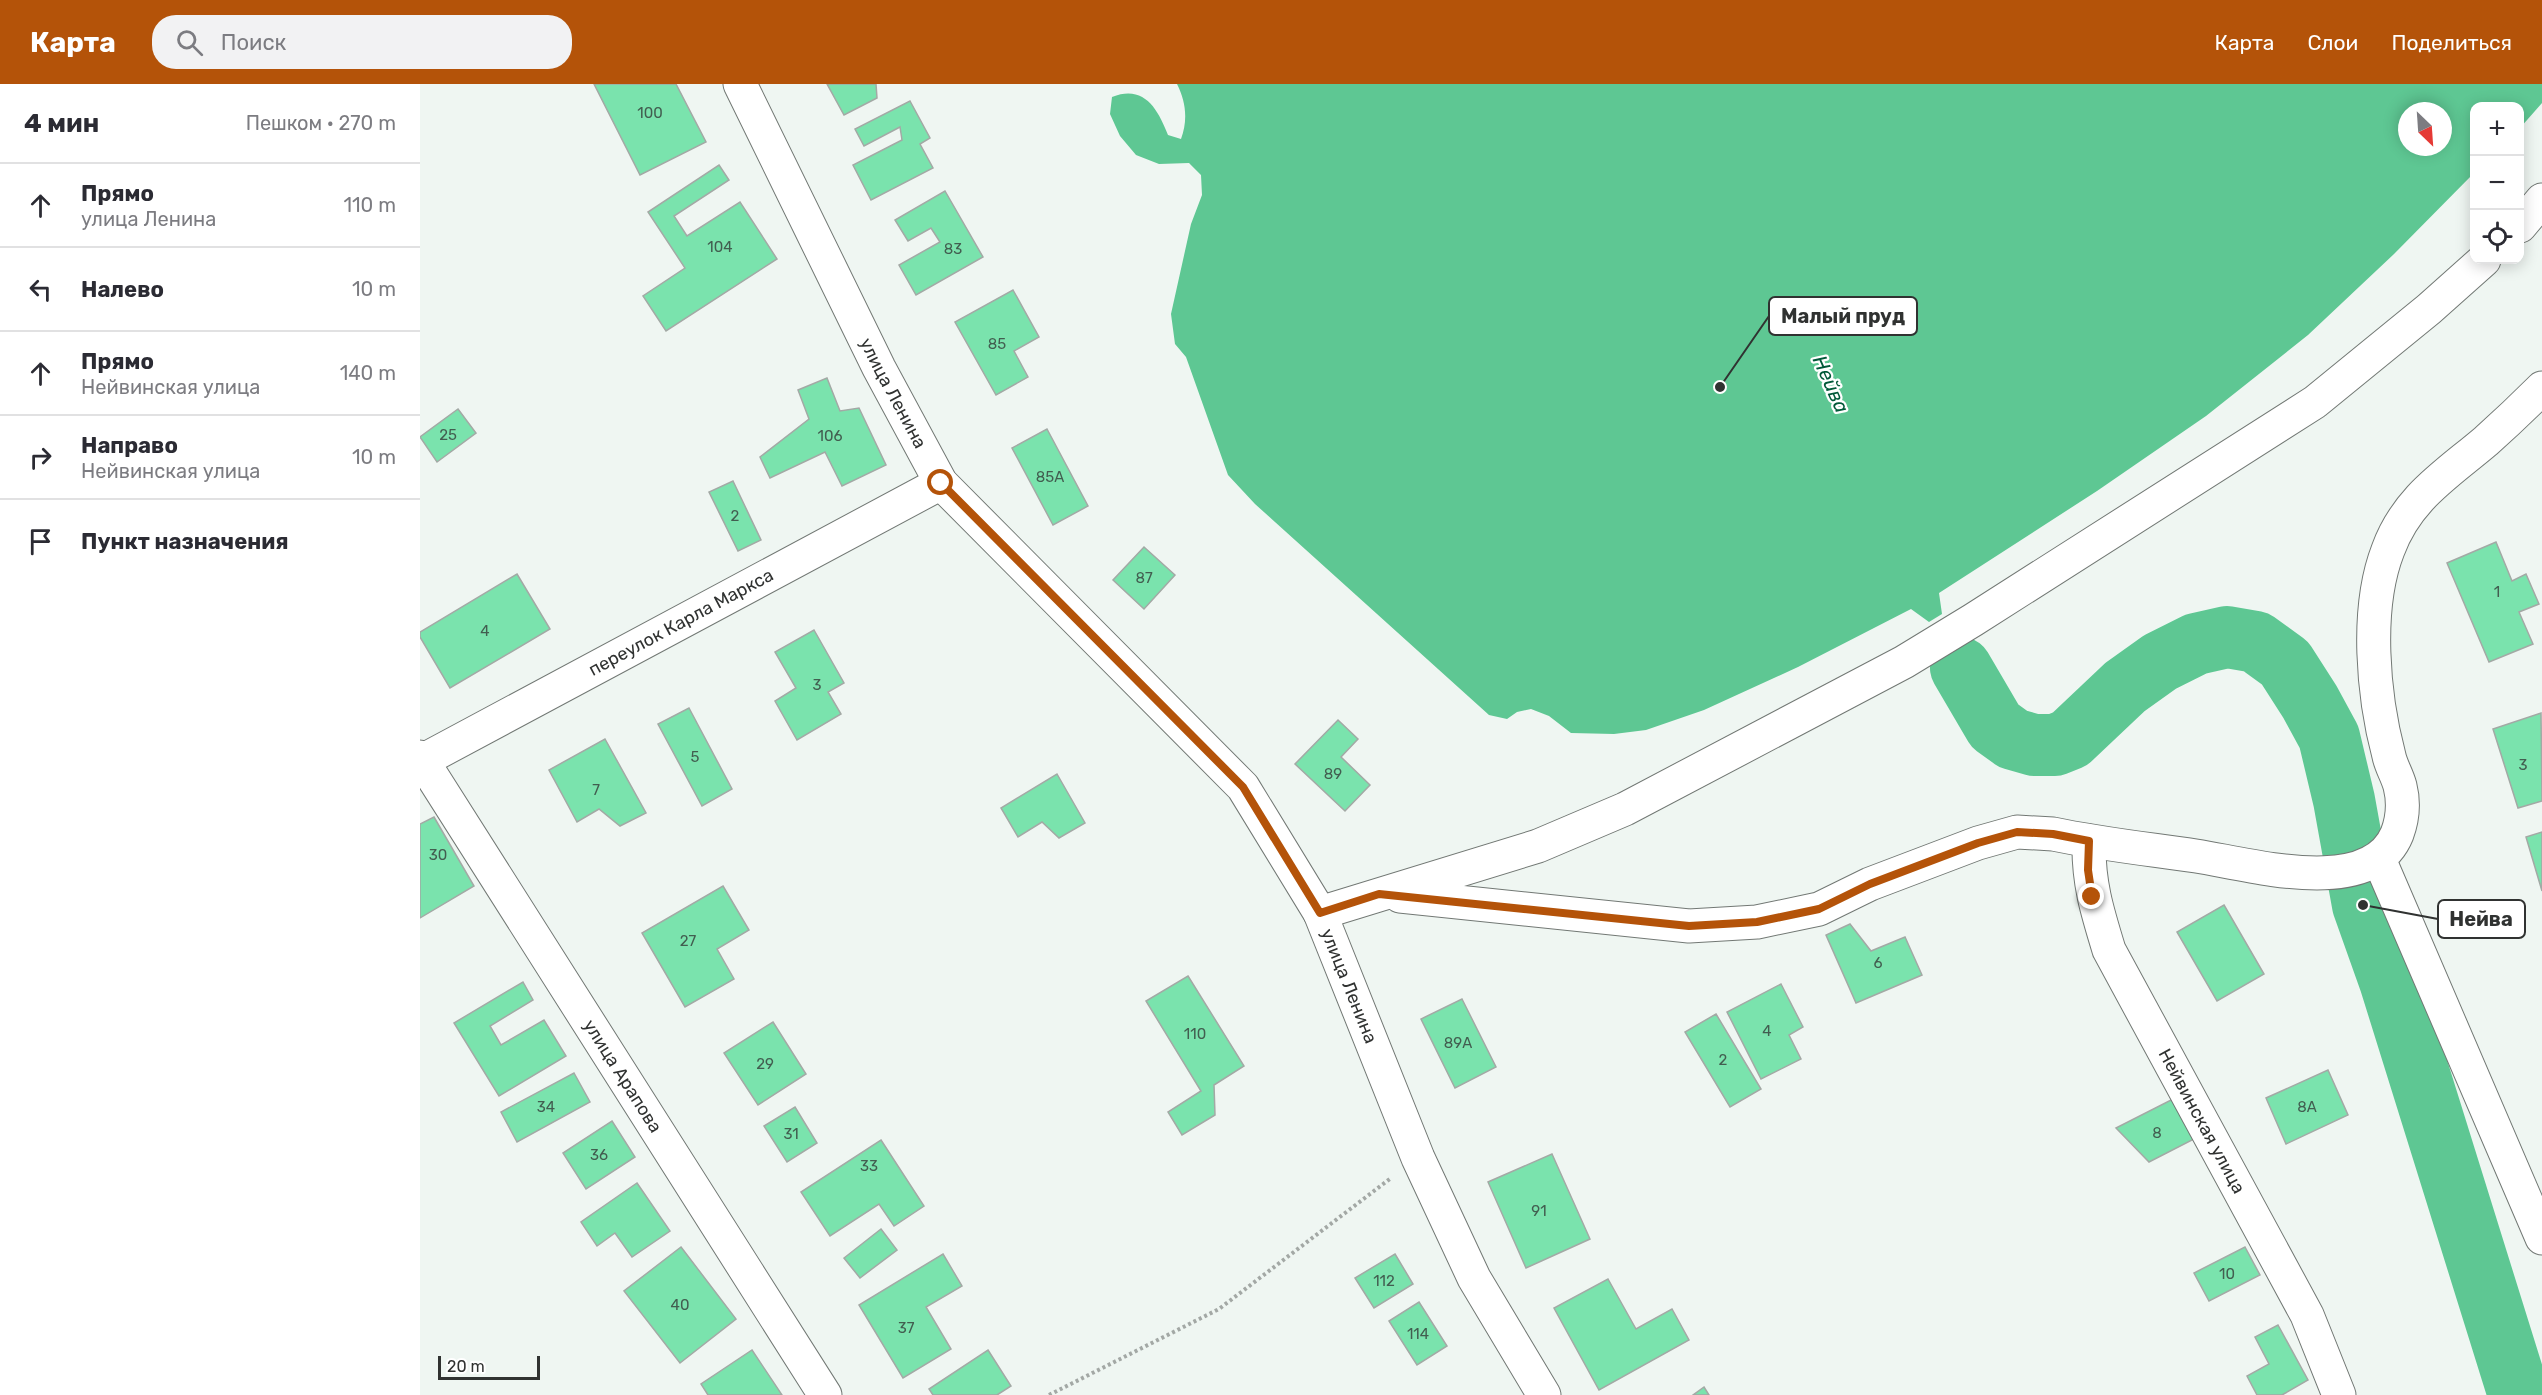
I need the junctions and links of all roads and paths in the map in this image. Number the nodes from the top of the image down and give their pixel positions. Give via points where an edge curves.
1 (740, 84) edge
2 (2542, 200) edge
3 (2524, 221) edge
4 (2480, 264) edge
5 (2542, 388) edge
6 (941, 483) junction
7 (421, 760) edge
8 (2089, 841) junction
9 (2379, 859) junction
10 (1379, 894) junction
11 (1320, 913) junction
12 (1418, 1158) junction
13 (2542, 1238) edge
14 (825, 1395) edge
15 (1049, 1395) edge
16 (1544, 1395) edge
17 (2339, 1395) edge

1 - 6 street, улица Ленина via 879,368
2 - 3 street
4 - 10 street via 2315,402 1904,662 1625,809 1538,846
5 - 9 street via 2485,442 2438,478 2404,517 2388,550 2376,591 2373,638 2382,719 2389,757 2400,786 2403,818 2394,841
6 - 7 street, переулок Карла Маркса
6 - 11 street, улица Ленина via 1243,787
7 - 14 street, улица Арапова
8 - 9 street via 2280,870 2325,873 2353,870
8 - 10 street via 2017,832 1870,884 1819,909 1757,922 1689,926
8 - 17 street, Нейвинская улица via 2092,897 2109,950 2307,1315
9 - 13 street
10 - 11 street
11 - 12 street, улица Ленина
12 - 15 path via 1219,1309
12 - 16 street, улица Ленина via 1474,1278

